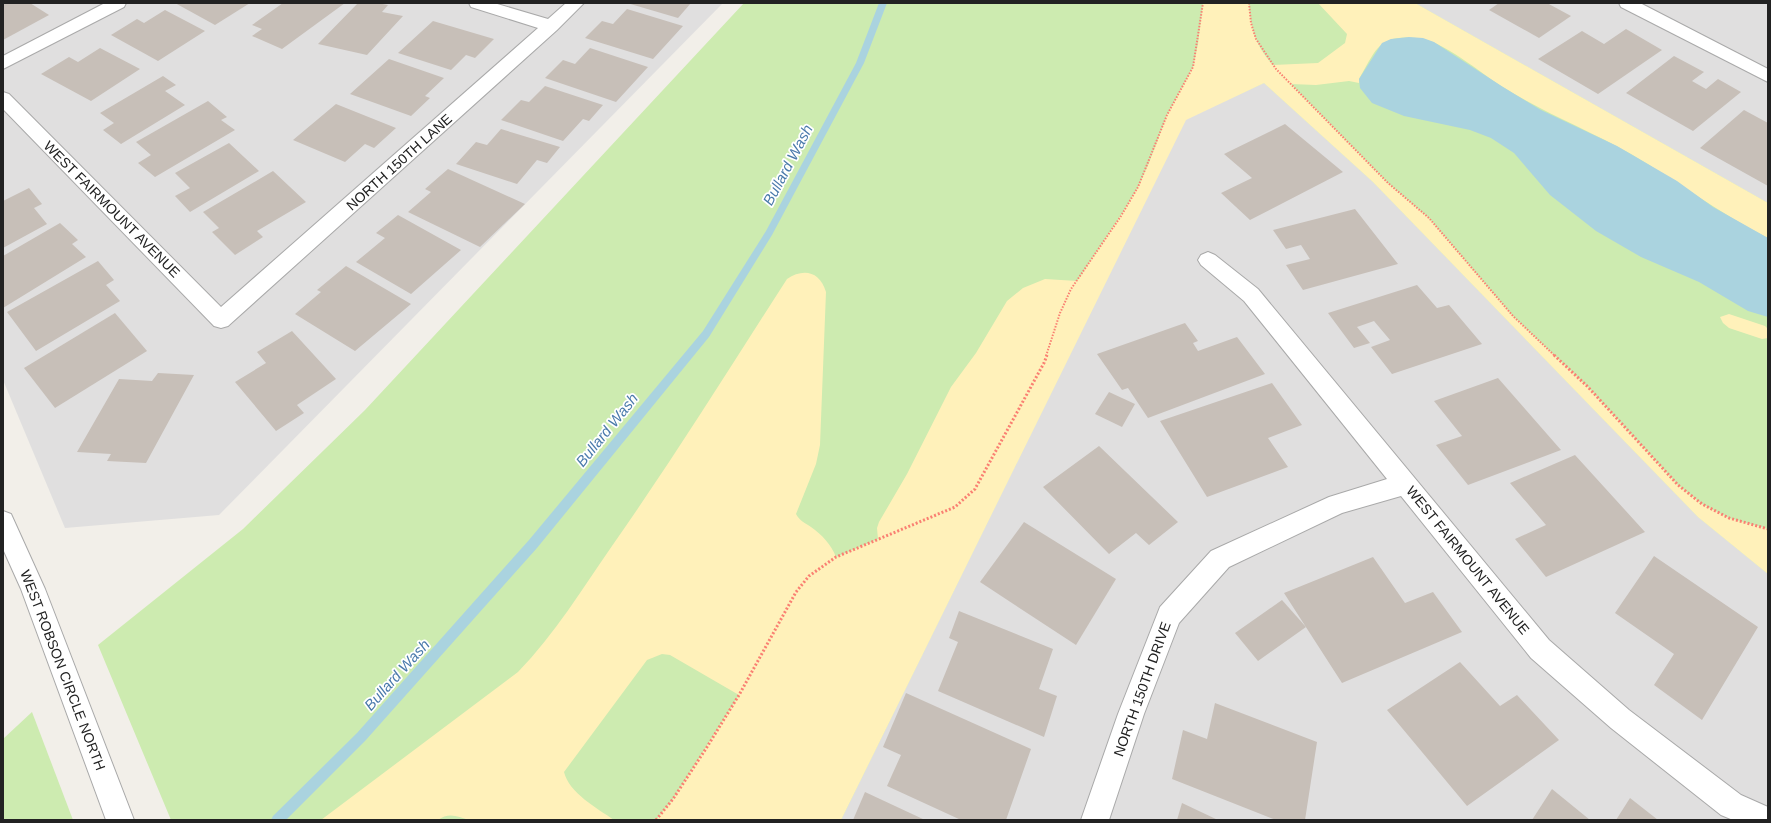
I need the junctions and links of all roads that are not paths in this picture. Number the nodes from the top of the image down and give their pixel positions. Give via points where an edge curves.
1 (118, 3) edge
2 (477, 3) edge
3 (576, 3) edge
4 (1627, 3) edge
5 (551, 26) junction
6 (3, 63) edge
7 (1768, 76) edge
8 (3, 98) edge
9 (1208, 260) dead end
10 (221, 320) joint
11 (1406, 484) junction
12 (3, 522) edge
13 (120, 820) edge
14 (1095, 820) edge
15 (1765, 820) edge

1 - 6 street
2 - 5 street
3 - 5 street, NORTH 150TH LANE
4 - 7 street
5 - 10 street, NORTH 150TH LANE
8 - 10 street, WEST FAIRMOUNT AVENUE
9 - 11 street, WEST FAIRMOUNT AVENUE via 1251,295
11 - 14 street, NORTH 150TH DRIVE via 1337,504 1220,559 1169,615 1131,714
11 - 15 street, WEST FAIRMOUNT AVENUE via 1540,649 1620,718 1731,805
12 - 13 street, WEST ROBSON CIRCLE NORTH via 33,589

